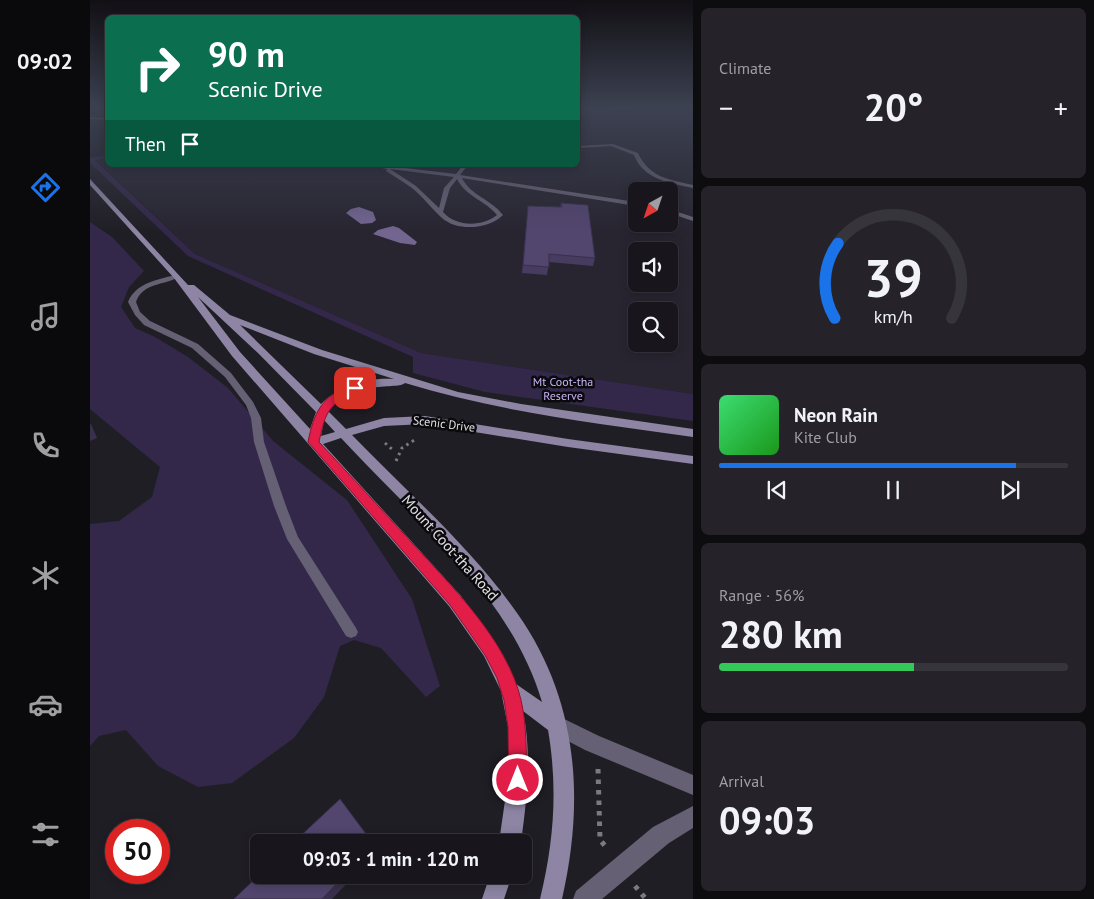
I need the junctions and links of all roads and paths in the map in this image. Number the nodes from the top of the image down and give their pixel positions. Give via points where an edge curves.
1 (619, 148) edge
2 (378, 167) edge
3 (386, 167) edge
4 (465, 167) edge
5 (458, 176) junction
6 (90, 181) edge
7 (693, 188) edge
8 (628, 203) edge
9 (440, 212) junction
10 (678, 214) edge
11 (693, 219) edge
12 (177, 276) junction
13 (207, 301) junction
14 (456, 394) junction
15 (322, 412) junction
16 (343, 433) junction
17 (693, 434) edge
18 (419, 438) dead end
19 (314, 442) junction
20 (385, 443) dead end
21 (394, 451) dead end
22 (693, 460) edge
23 (396, 464) dead end
24 (351, 632) dead end
25 (510, 690) junction
26 (556, 724) junction
27 (598, 766) dead end
28 (693, 785) edge
29 (693, 816) edge
30 (511, 834) edge
31 (608, 850) dead end
32 (498, 884) edge
33 (493, 899) edge
34 (550, 899) edge
35 (584, 899) edge

1 - 7 lane via 636,154 638,162 651,176
2 - 9 lane via 400,176
3 - 5 lane
4 - 5 lane
5 - 8 lane
5 - 9 lane via 447,188
5 - 9 lane via 463,189 490,204 500,216 496,221 478,225 453,222
6 - 12 main road, Mount Coot-tha Road
10 - 11 lane
12 - 13 main road, Mount Coot-tha Road
12 - 19 main road, Mount Coot-tha Road via 231,347
12 - 24 lane via 136,292 132,302 134,309 147,323 195,346 228,375 250,404 256,418 259,442 293,538
13 - 14 main road via 232,319 268,334
13 - 15 main road, Mount Coot-tha Road
14 - 15 main road via 381,382 344,393
14 - 17 main road
15 - 16 main road, Mount Coot-tha Road
15 - 19 main road
16 - 19 main road, Scenic Drive
16 - 22 main road, Scenic Drive via 393,420 425,420
16 - 26 main road, Mount Coot-tha Road via 488,587 512,619 532,652
18 - 23 path via 402,448
19 - 25 main road, Mount Coot-tha Road via 455,601 490,650
20 - 21 path
25 - 26 main road
25 - 30 main road via 517,727 518,761
26 - 28 street via 592,743
26 - 34 main road, Mount Coot-tha Road via 562,752 565,804 559,863
27 - 31 path via 600,840
29 - 35 street via 661,835
32 - 33 main road

